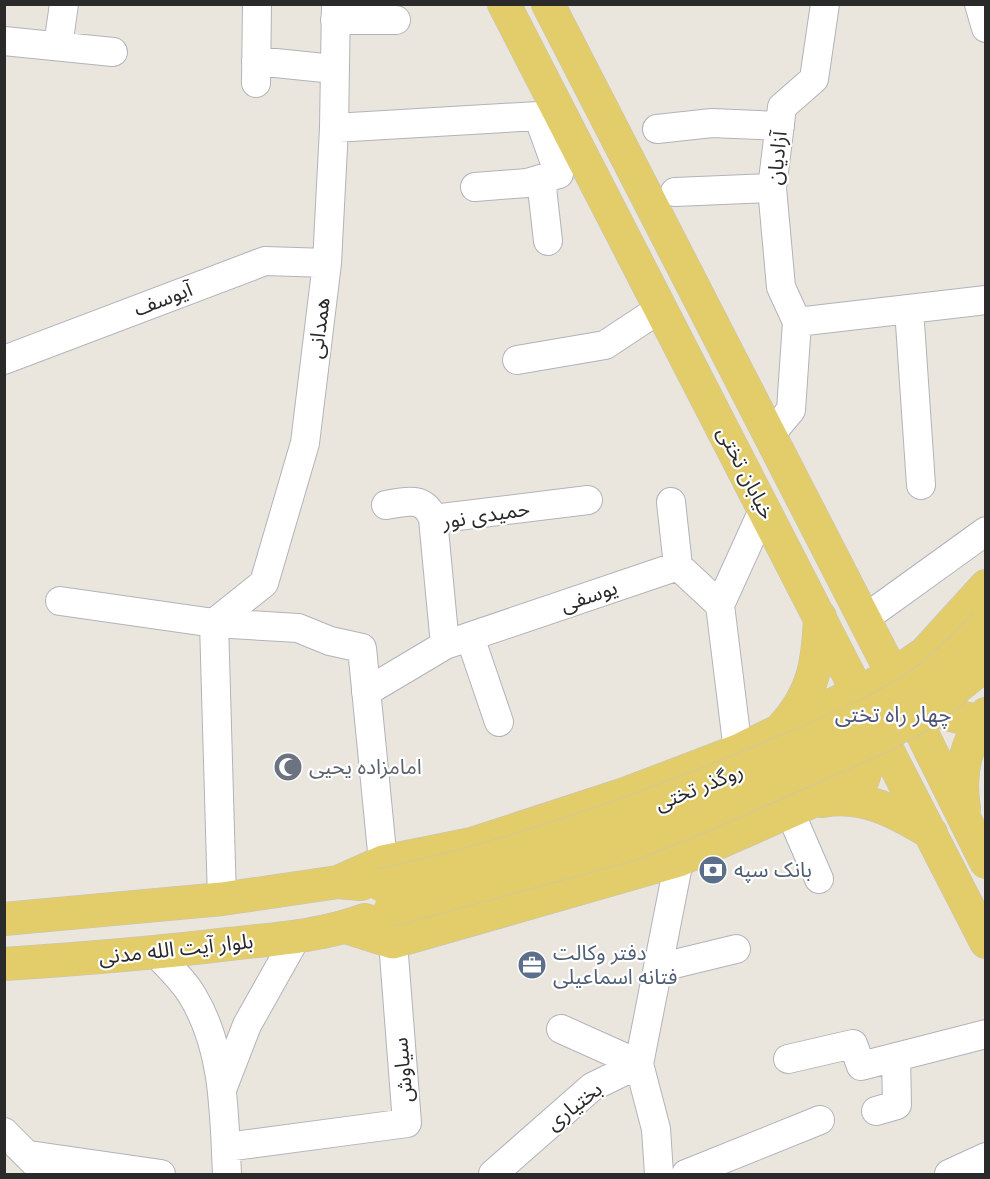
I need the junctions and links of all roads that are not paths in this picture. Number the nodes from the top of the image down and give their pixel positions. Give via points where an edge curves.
1 (64, 4) edge
2 (257, 4) edge
3 (504, 4) edge
4 (548, 4) edge
5 (825, 4) edge
6 (335, 12) edge
7 (396, 20) dead end
8 (4, 41) edge
9 (58, 46) junction
10 (113, 52) dead end
11 (334, 69) junction
12 (549, 114) junction
13 (780, 126) junction
14 (334, 128) junction
15 (657, 129) dead end
16 (541, 179) junction
17 (475, 187) dead end
18 (772, 188) junction
19 (675, 192) dead end
20 (548, 241) dead end
21 (327, 263) junction
22 (986, 300) edge
23 (661, 308) junction
24 (909, 309) junction
25 (796, 322) junction
26 (4, 360) edge
27 (517, 360) dead end
28 (770, 435) junction
29 (921, 485) dead end
30 (588, 500) dead end
31 (671, 502) dead end
32 (386, 505) dead end
33 (764, 508) junction
34 (433, 519) junction
35 (986, 531) edge
36 (678, 566) junction
37 (983, 588) edge
38 (60, 601) dead end
39 (720, 605) junction
40 (820, 617) junction
41 (214, 622) junction
42 (867, 623) junction
43 (986, 624) edge
44 (458, 641) junction
45 (925, 653) junction
46 (986, 664) edge
47 (893, 675) junction
48 (366, 692) junction
49 (860, 694) junction
50 (826, 708) junction
51 (980, 712) edge
52 (499, 722) dead end
53 (781, 730) junction
54 (929, 747) junction
55 (738, 751) junction
56 (896, 766) junction
57 (800, 808) junction
58 (966, 821) junction
59 (931, 833) junction
60 (679, 860) junction
61 (986, 862) edge
62 (819, 879) dead end
63 (222, 899) junction
64 (387, 900) junction
65 (4, 919) edge
66 (297, 936) junction
67 (986, 942) edge
68 (736, 948) dead end
69 (156, 953) junction
70 (4, 964) edge
71 (658, 968) junction
72 (208, 1025) junction
73 (247, 1025) junction
74 (561, 1029) dead end
75 (986, 1034) edge
76 (896, 1057) junction
77 (788, 1059) dead end
78 (639, 1064) junction
79 (223, 1087) junction
80 (876, 1111) dead end
81 (820, 1120) dead end
82 (4, 1132) edge
83 (986, 1157) edge
84 (226, 1161) edge
85 (37, 1165) edge
86 (161, 1174) edge
87 (493, 1174) edge
88 (659, 1174) edge
89 (686, 1174) edge
90 (950, 1174) edge

1 - 9 street
2 - 11 street via 256,72
3 - 12 main road, خیابان تختی
4 - 28 main road, خیابان تختی
5 - 13 street, آزادیان via 814,79 782,107
6 - 7 street
6 - 11 street, همدانی
8 - 9 street
9 - 10 street
11 - 14 street, همدانی
12 - 14 street
12 - 16 street via 559,174
12 - 23 main road, خیابان تختی
13 - 15 street via 712,123
13 - 18 street, آزادیان
14 - 21 street, همدانی
16 - 17 street
16 - 20 street
18 - 19 street
18 - 25 street, آزادیان via 781,287
21 - 26 street, آیوسف via 265,261
21 - 41 street, همدانی via 305,444 264,583
22 - 24 street
23 - 27 street via 605,345
23 - 33 main road, خیابان تختی
24 - 25 street
24 - 29 street
25 - 28 street via 791,410
28 - 42 main road, خیابان تختی
30 - 34 street, حمیدی نور
31 - 36 street
32 - 34 street via 422,502
33 - 39 street
33 - 40 main road, خیابان تختی
34 - 44 street, حمیدی نور
35 - 42 street
36 - 39 street
36 - 44 street, یوسفی
37 - 42 main road via 912,642 887,641
37 - 45 main road
38 - 41 street
39 - 55 street
40 - 49 main road, خیابان تختی
40 - 53 main road via 819,648 808,692
41 - 48 street via 298,628 362,648
41 - 63 street
42 - 47 main road, خیابان تختی
43 - 64 main road, روگذر تختی, bridge via 924,682 832,731 662,803
44 - 48 street, یوسفی
44 - 52 street, حمیدی نور
45 - 47 main road
45 - 51 main road via 920,677 923,696 937,710
46 - 64 main road, روگذر تختی, bridge via 925,713 884,735 631,844
47 - 49 main road
47 - 54 main road, خیابان تختی
48 - 64 street
49 - 50 main road
49 - 56 main road, خیابان تختی
50 - 53 main road
50 - 57 main road via 841,713 863,732 869,746 868,763 863,779
51 - 54 main road
51 - 58 main road via 962,768
53 - 55 main road
54 - 56 main road
54 - 58 main road, خیابان تختی
55 - 64 main road via 625,794 472,844
56 - 59 main road, خیابان تختی
57 - 59 main road via 829,800 865,802 900,815
57 - 60 main road
57 - 62 street
58 - 61 main road, خیابان تختی
59 - 67 main road, خیابان تختی
60 - 64 main road
60 - 71 street
63 - 64 main road via 338,882
63 - 65 main road
64 - 66 main road, بلوار آیت الله مدنی via 346,927
64 - 84 street, سیاوش via 407,1123
66 - 69 main road, بلوار آیت الله مدنی
66 - 73 street
68 - 71 street
69 - 70 main road, بلوار آیت الله مدنی
69 - 72 street via 191,993
71 - 78 street
72 - 73 street via 225,1016 238,1018
72 - 79 street
73 - 79 street
74 - 78 street
75 - 76 street
76 - 77 street via 861,1066 852,1044
76 - 80 street via 897,1105
78 - 87 street, بختیاری via 592,1087
78 - 88 street via 656,1129
79 - 84 street
81 - 89 street
82 - 85 street
83 - 90 street
85 - 86 street

